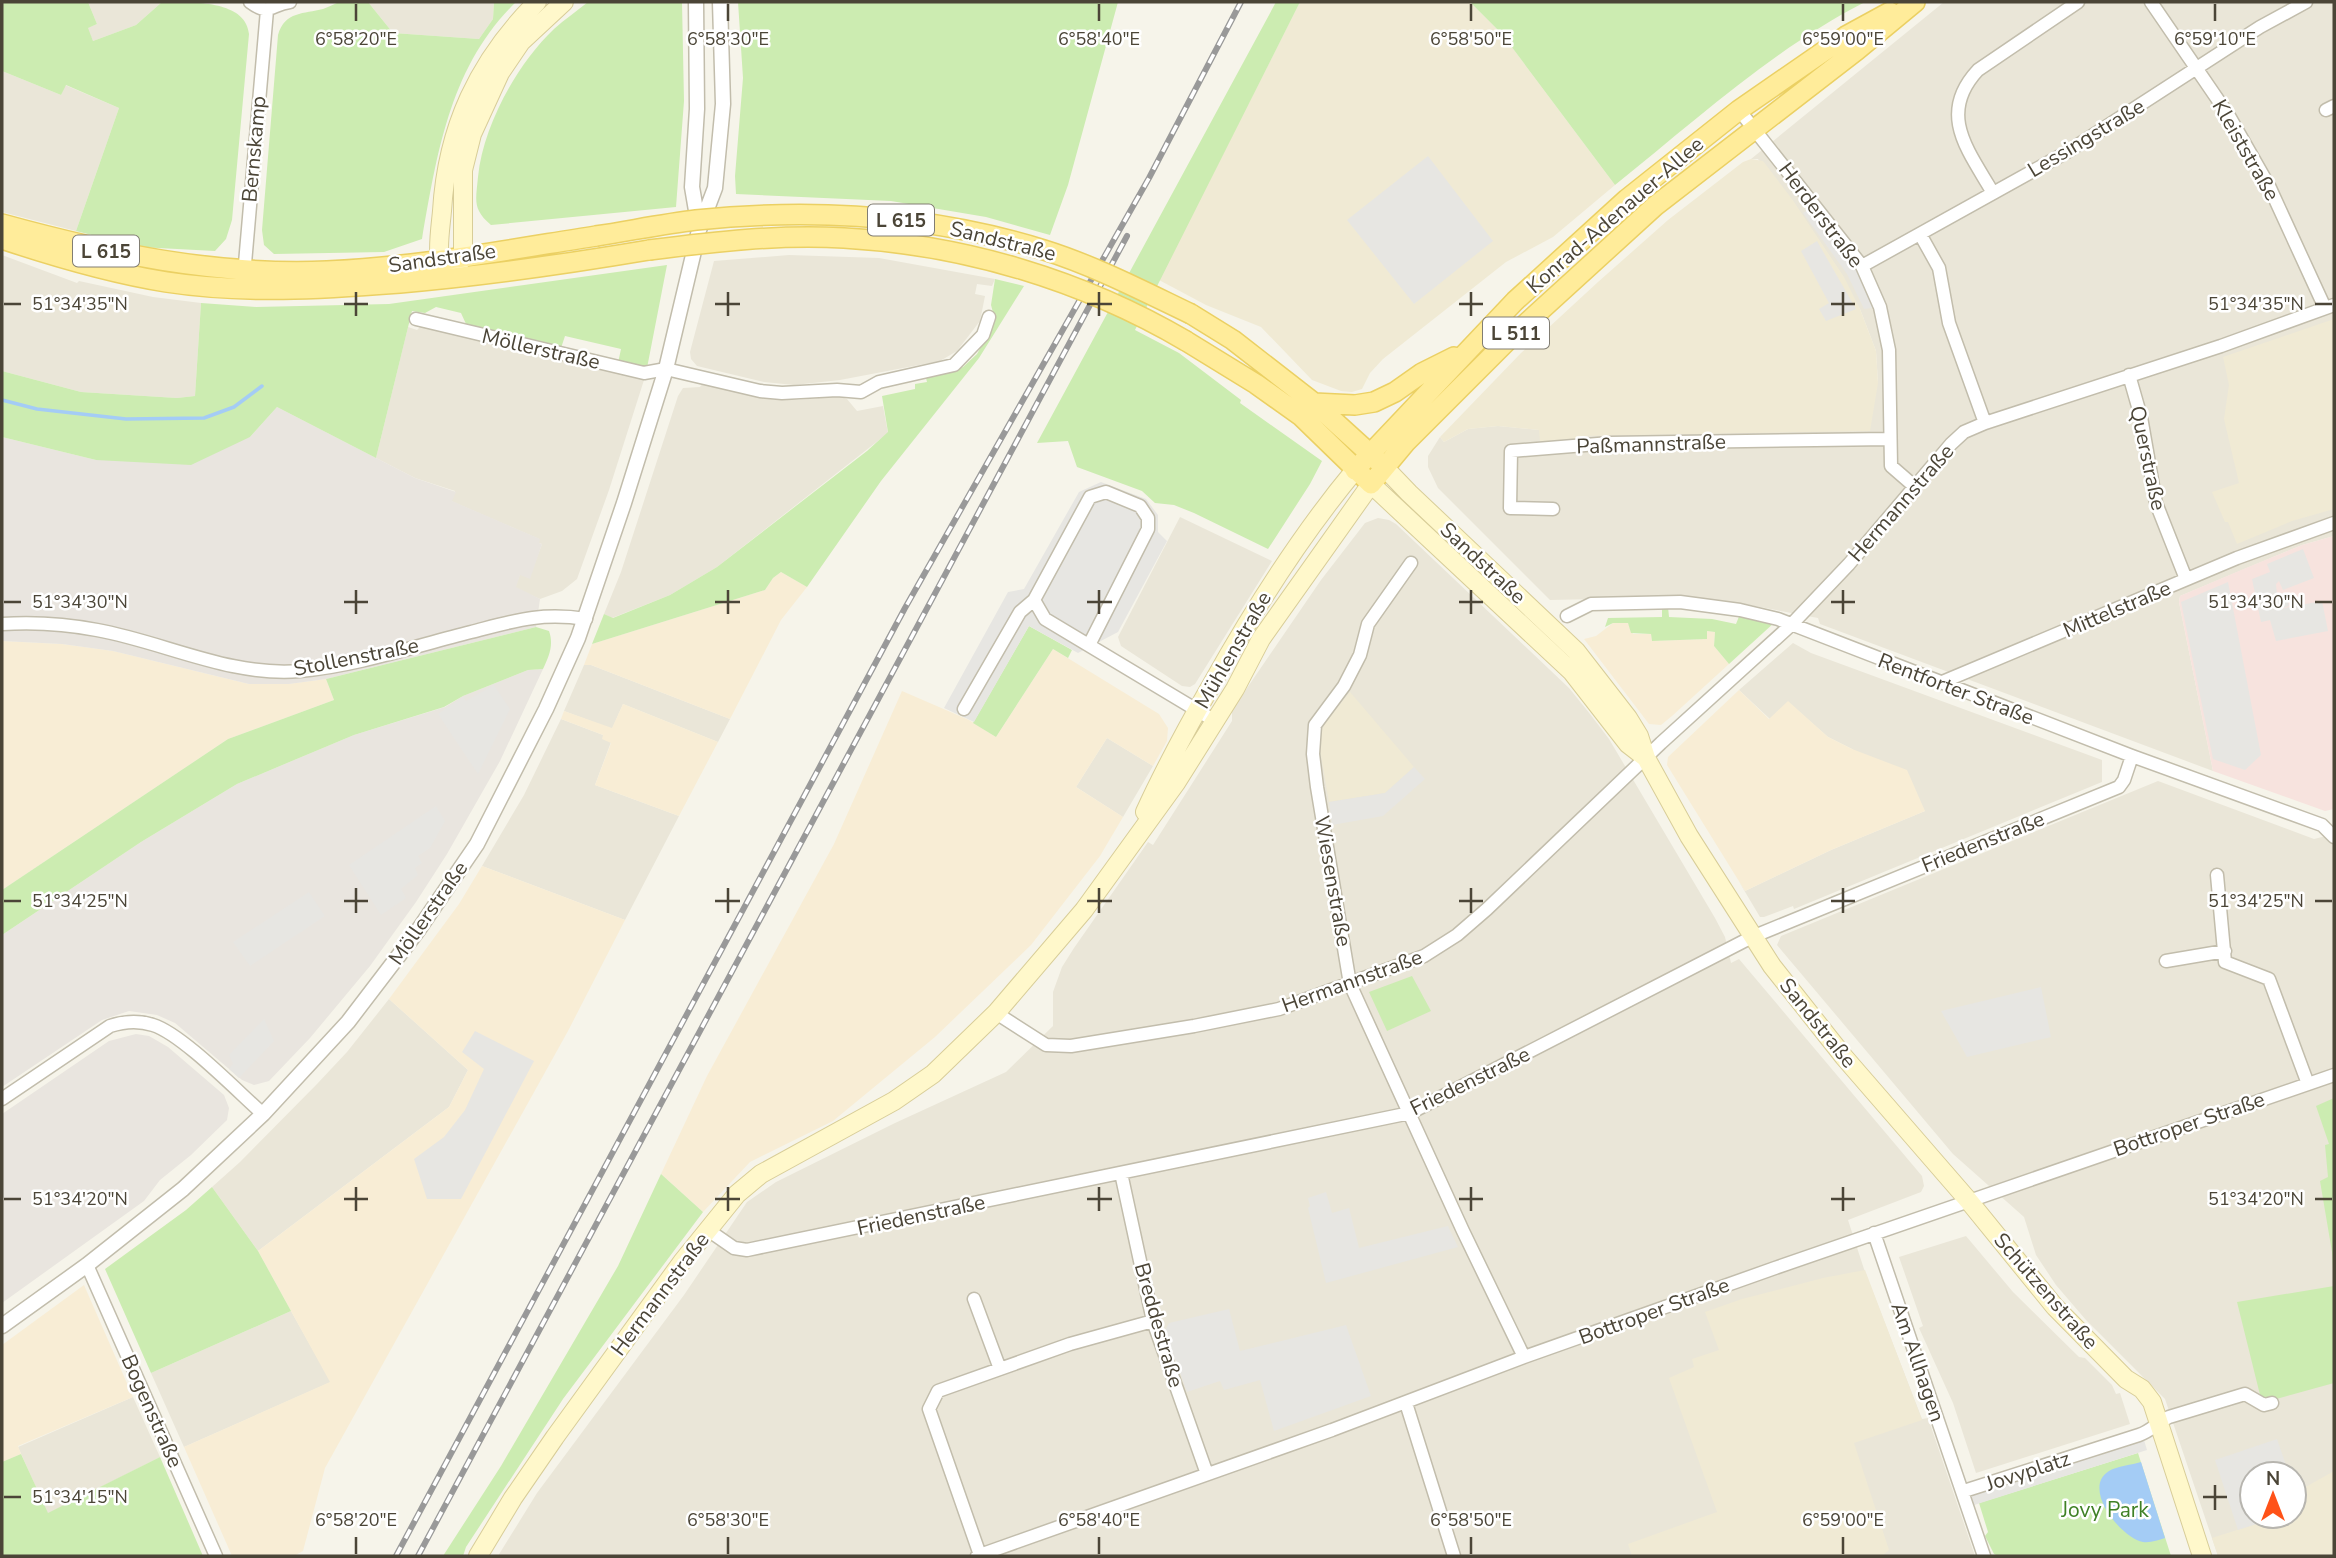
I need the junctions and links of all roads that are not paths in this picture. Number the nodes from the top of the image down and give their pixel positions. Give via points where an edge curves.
1 (250, 2) edge
2 (283, 2) edge
3 (290, 2) edge
4 (537, 2) edge
5 (564, 2) edge
6 (696, 2) edge
7 (720, 2) edge
8 (1910, 2) edge
9 (1915, 2) edge
10 (2078, 2) edge
11 (2151, 2) edge
12 (2306, 2) edge
13 (267, 10) junction
14 (2196, 69) junction
15 (1739, 110) junction
16 (1754, 130) junction
17 (1993, 193) junction
18 (2, 224) edge
19 (699, 230) junction
20 (1920, 234) junction
21 (2, 239) edge
22 (463, 256) junction
23 (440, 260) junction
24 (1862, 266) junction
25 (244, 268) junction
26 (452, 278) junction
27 (243, 289) junction
28 (2329, 307) edge
29 (989, 317) dead end
30 (416, 319) dead end
31 (1464, 353) junction
32 (666, 369) junction
33 (2129, 375) junction
34 (1314, 403) junction
35 (1985, 423) junction
36 (1889, 439) junction
37 (1371, 453) junction
38 (1385, 468) junction
39 (1355, 470) junction
40 (1371, 484) junction
41 (1914, 486) junction
42 (1553, 509) dead end
43 (2334, 523) edge
44 (1411, 563) dead end
45 (2186, 579) junction
46 (1034, 600) junction
47 (1567, 616) dead end
48 (586, 619) junction
49 (2, 624) edge
50 (1791, 625) junction
51 (1089, 645) junction
52 (1940, 683) junction
53 (964, 709) dead end
54 (1197, 711) junction
55 (1215, 721) junction
56 (2132, 756) junction
57 (1646, 758) junction
58 (2328, 824) edge
59 (2334, 837) edge
60 (1132, 842) junction
61 (2217, 875) dead end
62 (1752, 937) junction
63 (2225, 951) junction
64 (2166, 961) dead end
65 (1350, 984) junction
66 (996, 1013) junction
67 (2334, 1075) edge
68 (2308, 1084) junction
69 (2, 1099) edge
70 (1410, 1113) junction
71 (262, 1114) junction
72 (1121, 1173) junction
73 (1968, 1200) junction
74 (708, 1230) junction
75 (1874, 1233) junction
76 (88, 1265) junction
77 (974, 1299) dead end
78 (1153, 1321) junction
79 (2, 1326) edge
80 (1524, 1357) junction
81 (1000, 1369) junction
82 (1406, 1403) junction
83 (2272, 1403) dead end
84 (2154, 1426) junction
85 (1207, 1474) junction
86 (1964, 1491) junction
87 (216, 1556) edge
88 (478, 1556) edge
89 (979, 1556) edge
90 (1454, 1556) edge
91 (1984, 1556) edge
92 (2191, 1556) edge
93 (2203, 1556) edge

1 - 13 street
2 - 3 street
2 - 13 street
4 - 23 main road via 490,57 454,132 444,177
5 - 22 main road via 521,42 500,73 472,134 463,170
6 - 19 street, Möllerstraße via 692,187
7 - 19 street, Möllerstraße via 723,104 715,188
8 - 15 main road, Konrad-Adenauer-Allee / L 511 via 1846,36
9 - 16 main road, Konrad-Adenauer-Allee / L 511
10 - 17 street via 1966,82 1956,116 1959,131
11 - 14 street, Kleiststraße
12 - 14 street, Lessingstraße
13 - 25 street, Bernskamp
14 - 17 street, Lessingstraße via 2067,152
14 - 28 street, Kleiststraße via 2269,186
15 - 16 street, Herderstraße
15 - 31 main road, Konrad-Adenauer-Allee / L 511 via 1617,208
16 - 24 street, Herderstraße
16 - 38 main road, Konrad-Adenauer-Allee / L 511 via 1655,206 1518,331
17 - 20 street, Lessingstraße
18 - 25 main road, Sandstraße / L 615 via 147,259
19 - 32 street, Möllerstraße
20 - 24 street, Lessingstraße
20 - 35 street via 1939,268 1949,323
21 - 27 main road, Sandstraße / L 615 via 109,272
22 - 23 main road, Sandstraße / L 615
22 - 26 main road
22 - 34 main road, Sandstraße / L 615, bridge via 694,220 796,213 923,222 973,231 1082,263 1191,314 1233,340
23 - 25 main road, Sandstraße / L 615 via 326,271
23 - 26 main road
24 - 36 street, Herderstraße via 1880,307 1889,350
25 - 27 street, Bernskamp
26 - 27 main road, Sandstraße / L 615 via 350,288
26 - 39 main road, Sandstraße / L 615, bridge via 736,240 842,237 938,249 1068,284 1132,311 1234,369 1301,416
28 - 33 street, Hermannstraße
29 - 32 street, Möllerstraße via 983,335 954,365 879,382 861,392 760,391
30 - 32 street, Möllerstraße via 644,373
31 - 34 main road, L 511 via 1374,402
31 - 37 main road, Konrad-Adenauer-Allee / L 511
32 - 48 street, Möllerstraße
33 - 35 street, Hermannstraße
33 - 45 street, Querstraße via 2155,503
34 - 37 main road, Sandstraße / L 615
35 - 41 street, Hermannstraße via 1964,432
36 - 41 street, Herderstraße via 1891,466
36 - 42 street, Paßmannstraße via 1610,443 1511,451 1510,508
37 - 38 main road, Sandstraße / L 615
37 - 39 main road, Konrad-Adenauer-Allee / L 511
38 - 40 main road, Konrad-Adenauer-Allee / L 511
38 - 57 main road, Sandstraße / L 615 via 1576,651 1628,718
39 - 40 main road, Sandstraße / L 615
39 - 54 main road, Mühlenstraße / L 511 via 1277,575
40 - 55 main road, Mühlenstraße / L 511 via 1267,630
40 - 57 main road, Sandstraße / L 615 via 1572,672 1628,744
41 - 50 street, Hermannstraße
43 - 45 street, Mittelstraße
44 - 65 street, Wiesenstraße via 1368,624 1360,656 1315,725 1313,754
45 - 52 street, Mittelstraße
46 - 51 street via 1045,618
46 - 51 street via 1090,497 1106,492 1140,506 1148,518 1148,529
46 - 53 street via 1020,612
47 - 50 street, Rentforter Straße via 1591,604 1681,602 1740,610
48 - 49 street, Stollenstraße via 528,617 353,662 298,671 229,665 98,630 30,622
48 - 71 street, Möllerstraße via 477,844 348,1022
50 - 52 street, Rentforter Straße
50 - 57 street, Hermannstraße
51 - 54 street
52 - 56 street, Rentforter Straße
54 - 55 street
54 - 60 main road, Mühlenstraße / L 511
55 - 60 main road, Mühlenstraße / L 511
56 - 58 street, Rentforter Straße
56 - 62 street, Friedenstraße via 2119,787
57 - 62 main road, Sandstraße / L 615
57 - 65 street, Hermannstraße via 1457,935 1424,956
58 - 59 street, Rentforter Straße
60 - 66 main road, Mühlenstraße / L 511 via 1084,910
61 - 63 street
62 - 70 street, Friedenstraße
62 - 73 main road, Sandstraße / L 615 via 1844,1057
63 - 64 street
63 - 68 street via 2225,962 2269,979
65 - 66 street, Hermannstraße via 1279,1009 1070,1046 1046,1045
65 - 70 street, Wiesenstraße
66 - 74 main road, Hermannstraße / L 511 via 933,1073 894,1101 761,1174
67 - 68 street, Bottroper Straße
68 - 73 street, Bottroper Straße
69 - 71 street via 110,1026 139,1021 175,1036
70 - 72 street, Friedenstraße
70 - 80 street, Wiesenstraße
71 - 76 street, Möllerstraße via 183,1189
72 - 74 street, Friedenstraße via 747,1250 734,1248
72 - 78 street, Breddestraße
73 - 75 street, Bottroper Straße
73 - 84 main road, Schützenstraße / L 615 via 2055,1307 2126,1379 2142,1389 2152,1402
74 - 88 main road, Hermannstraße / L 511 via 555,1437
75 - 80 street, Bottroper Straße
75 - 86 street, Am Allhagen
76 - 79 street, Möllerstraße
76 - 87 street, Bogenstraße
77 - 81 street
78 - 81 street
78 - 85 street, Breddestraße
80 - 82 street, Bottroper Straße
81 - 89 street via 938,1391 929,1409
82 - 85 street, Bottroper Straße
82 - 90 street
83 - 84 street, Jovyplatz via 2264,1405 2245,1394
84 - 86 street, Jovyplatz
84 - 92 main road, Schützenstraße / L 615
84 - 93 main road, Schützenstraße / L 615
85 - 89 street, Bottroper Straße
86 - 91 street, Jovyplatz

